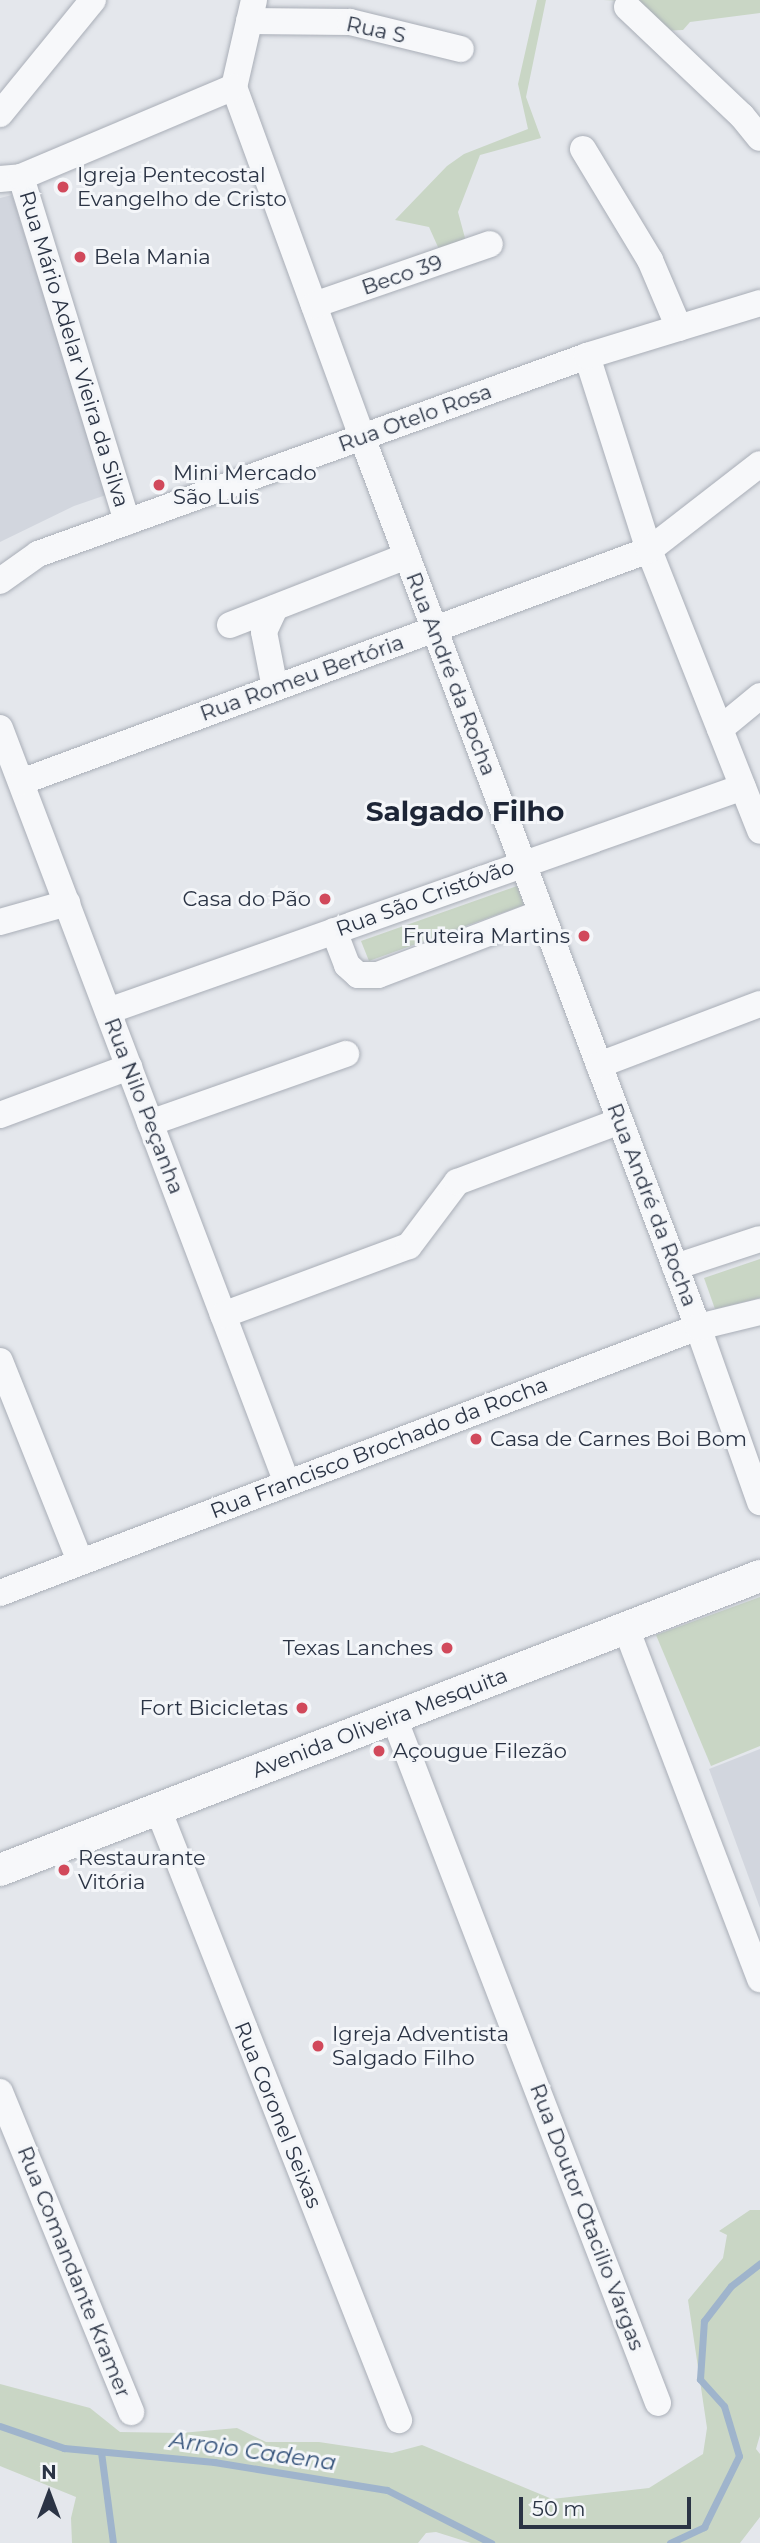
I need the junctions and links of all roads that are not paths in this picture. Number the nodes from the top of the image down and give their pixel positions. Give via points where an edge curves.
1 (93, 0) edge
2 (627, 7) dead end
3 (251, 11) edge
4 (461, 49) dead end
5 (234, 87) junction
6 (751, 108) edge
7 (0, 114) edge
8 (760, 138) edge
9 (583, 149) dead end
10 (10, 178) edge
11 (490, 244) dead end
12 (760, 303) edge
13 (314, 306) junction
14 (679, 328) junction
15 (587, 356) junction
16 (362, 437) junction
17 (760, 464) edge
18 (127, 522) junction
19 (649, 550) junction
20 (407, 556) junction
21 (0, 581) edge
22 (275, 608) junction
23 (230, 625) dead end
24 (435, 629) junction
25 (275, 688) junction
26 (760, 696) edge
27 (0, 728) edge
28 (720, 729) junction
29 (21, 782) junction
30 (743, 787) junction
31 (760, 831) edge
32 (523, 863) junction
33 (67, 903) junction
34 (541, 912) junction
35 (0, 922) edge
36 (334, 931) junction
37 (760, 1004) edge
38 (108, 1011) junction
39 (346, 1054) dead end
40 (599, 1065) junction
41 (129, 1067) junction
42 (0, 1115) edge
43 (620, 1121) junction
44 (150, 1123) junction
45 (760, 1239) edge
46 (675, 1267) junction
47 (760, 1312) edge
48 (223, 1315) junction
49 (698, 1327) junction
50 (0, 1361) edge
51 (287, 1483) junction
52 (760, 1502) edge
53 (80, 1561) junction
54 (760, 1576) edge
55 (0, 1593) edge
56 (626, 1628) junction
57 (394, 1718) junction
58 (158, 1809) junction
59 (0, 1870) edge
60 (760, 1979) edge
61 (0, 2092) edge
62 (658, 2403) dead end
63 (131, 2412) dead end
64 (399, 2420) dead end

1 - 7 street
2 - 6 street
3 - 4 street, Rua S via 350,22
3 - 5 street
5 - 10 street
5 - 13 street, Rua André da Rocha
6 - 8 street
9 - 14 street via 650,260
10 - 18 street, Rua Mário Adelar Vieira da Silva
11 - 13 street, Beco 39
12 - 14 street, Rua Otelo Rosa
13 - 16 street, Rua André da Rocha
14 - 15 street, Rua Otelo Rosa
15 - 16 street, Rua Otelo Rosa
15 - 19 street
16 - 18 street, Rua Otelo Rosa
16 - 20 street, Rua André da Rocha
17 - 19 street, Rua Romeu Bertória
18 - 21 street, Rua Otelo Rosa via 38,554
19 - 24 street, Rua Romeu Bertória
19 - 28 street
20 - 22 street
20 - 24 street, Rua André da Rocha
22 - 23 street
22 - 25 street via 264,632
24 - 25 street, Rua Romeu Bertória
24 - 32 street, Rua André da Rocha
25 - 29 street, Rua Romeu Bertória
26 - 28 street
27 - 29 street, Rua Nilo Peçanha
28 - 30 street
29 - 33 street, Rua Nilo Peçanha
30 - 31 street
30 - 32 street, Rua São Cristóvão
32 - 34 street, Rua André da Rocha
32 - 36 street, Rua São Cristóvão
33 - 35 street
33 - 38 street, Rua Nilo Peçanha
34 - 36 street via 379,975 358,975 347,965
34 - 40 street, Rua André da Rocha
36 - 38 street, Rua São Cristóvão
37 - 40 street
38 - 41 street, Rua Nilo Peçanha
39 - 44 street
40 - 43 street, Rua André da Rocha
41 - 42 street
41 - 44 street, Rua Nilo Peçanha
43 - 46 street, Rua André da Rocha
43 - 48 street via 457,1182 409,1246
44 - 48 street, Rua Nilo Peçanha
45 - 46 street
46 - 49 street, Rua André da Rocha
47 - 49 street, Rua Francisco Brochado da Rocha
48 - 51 street, Rua Nilo Peçanha
49 - 51 street, Rua Francisco Brochado da Rocha
49 - 52 street, Rua André da Rocha
50 - 53 street
51 - 53 street, Rua Francisco Brochado da Rocha
53 - 55 street, Rua Francisco Brochado da Rocha
54 - 56 street, Avenida Oliveira Mesquita
56 - 57 street, Avenida Oliveira Mesquita
56 - 60 street
57 - 58 street, Avenida Oliveira Mesquita
57 - 62 street, Rua Doutor Otacilio Vargas
58 - 59 street, Avenida Oliveira Mesquita
58 - 64 street, Rua Coronel Seixas
61 - 63 street, Rua Comandante Kramer

